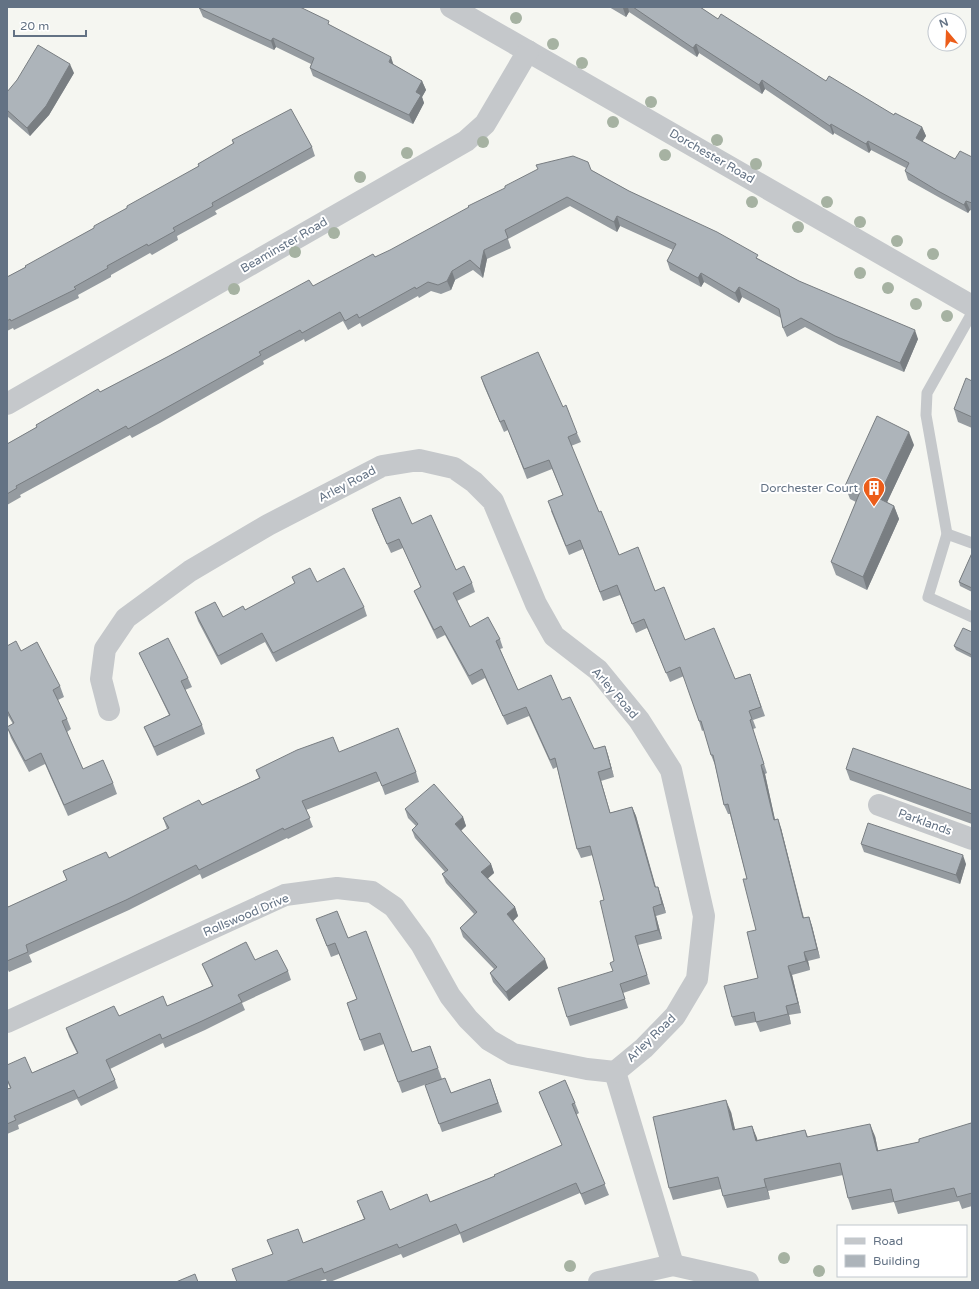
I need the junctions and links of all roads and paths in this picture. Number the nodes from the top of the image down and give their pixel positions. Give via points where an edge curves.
1 (451, 7) edge
2 (528, 51) junction
3 (972, 306) edge
4 (972, 314) edge
5 (7, 404) edge
6 (948, 534) junction
7 (972, 543) edge
8 (972, 617) edge
9 (109, 710) dead end
10 (879, 805) dead end
11 (972, 839) edge
12 (7, 1022) edge
13 (615, 1072) junction
14 (673, 1265) junction
15 (599, 1282) edge
16 (748, 1282) edge

1 - 2 street, Dorchester Road
2 - 3 street, Dorchester Road
2 - 5 street, Beaminster Road via 485,124 466,141
4 - 6 lane via 927,394 926,415
6 - 7 lane
6 - 8 lane via 928,597
9 - 13 street, Arley Road via 101,679 105,649 126,618 190,571 268,526 382,466 419,460 454,468 474,482 493,501 536,604 554,636 598,670 639,720 670,770 704,916 697,979 675,1016 644,1048
10 - 11 street, Parklands
12 - 13 street, Rollswood Drive via 285,895 338,888 372,892 394,907 421,944 450,996 489,1040 513,1054 586,1070
13 - 14 street
14 - 15 street
14 - 16 street

